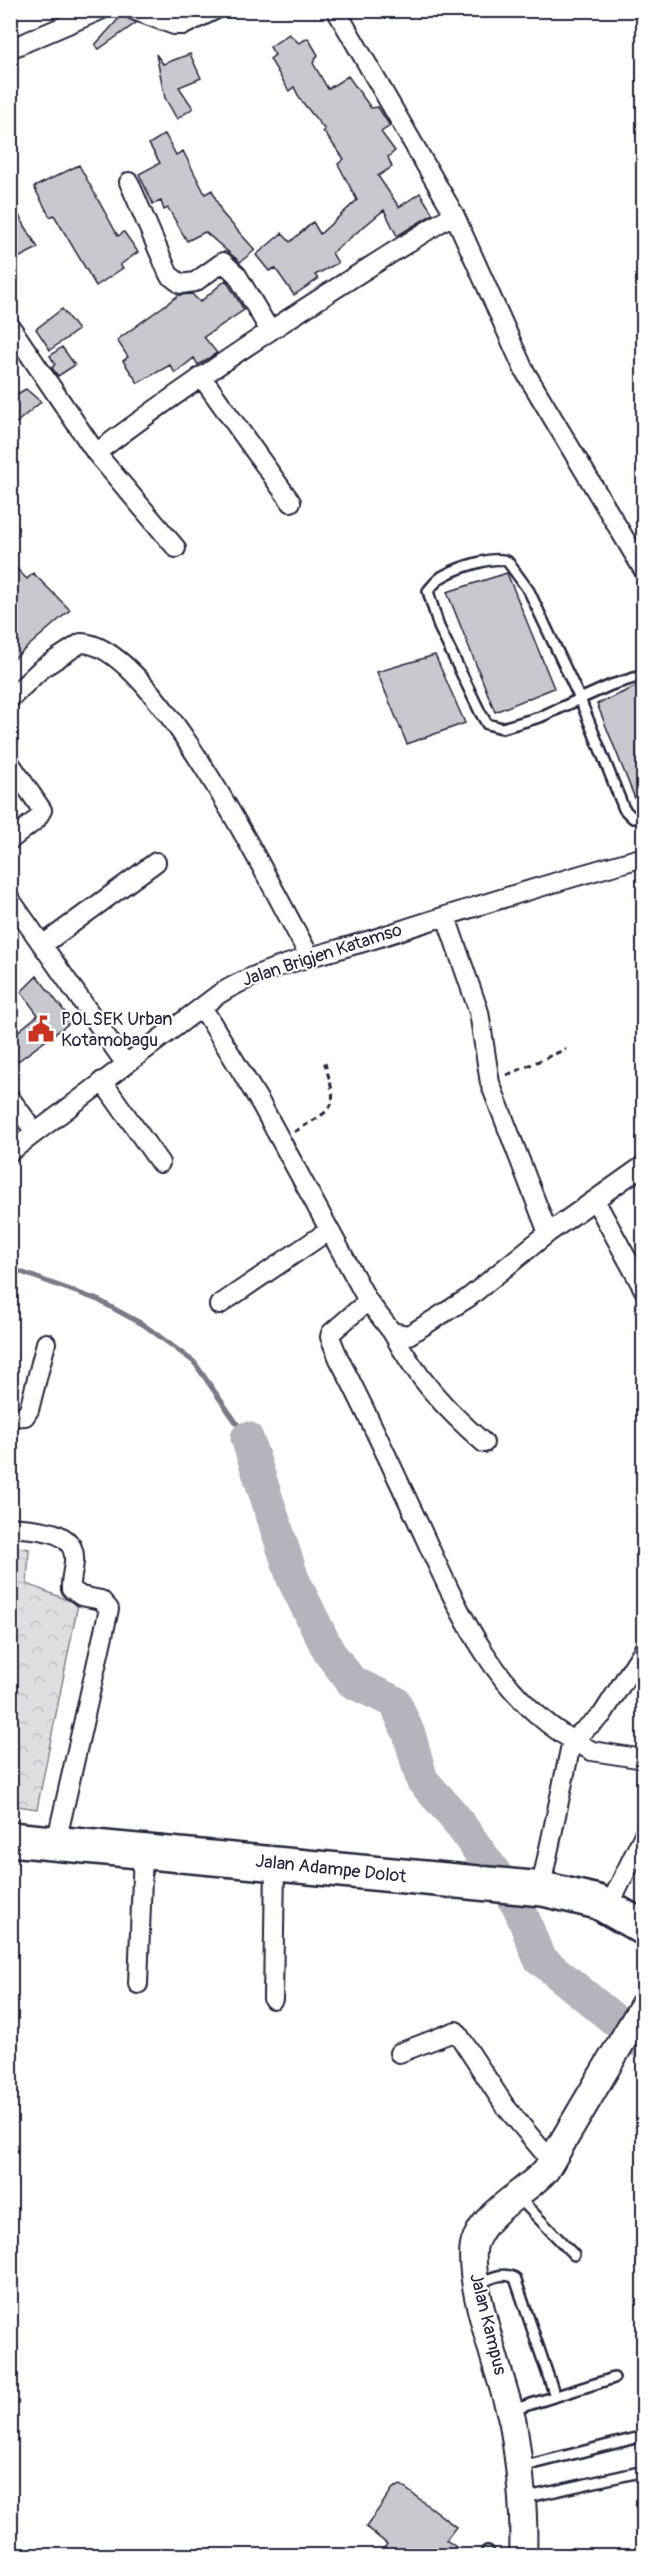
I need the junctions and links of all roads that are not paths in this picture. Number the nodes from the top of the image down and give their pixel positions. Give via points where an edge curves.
1 (100, 10) edge
2 (133, 10) edge
3 (215, 10) edge
4 (336, 10) edge
5 (10, 49) edge
6 (129, 182) dead end
7 (454, 214) junction
8 (10, 326) edge
9 (270, 331) junction
10 (201, 376) junction
11 (96, 453) junction
12 (291, 502) dead end
13 (176, 549) dead end
14 (644, 571) edge
15 (644, 675) edge
16 (10, 699) edge
17 (580, 699) junction
18 (10, 763) edge
19 (644, 818) edge
20 (10, 840) edge
21 (156, 862) dead end
22 (642, 862) edge
23 (10, 899) edge
24 (446, 917) junction
25 (44, 944) junction
26 (310, 957) junction
27 (202, 1007) junction
28 (125, 1063) junction
29 (102, 1081) junction
30 (10, 1098) edge
31 (34, 1132) junction
32 (10, 1152) edge
33 (160, 1163) dead end
34 (644, 1165) edge
35 (595, 1200) junction
36 (328, 1231) junction
37 (548, 1233) junction
38 (644, 1290) edge
39 (368, 1301) junction
40 (219, 1305) dead end
41 (392, 1332) junction
42 (46, 1343) dead end
43 (10, 1417) edge
44 (484, 1443) dead end
45 (10, 1527) edge
46 (644, 1649) edge
47 (572, 1740) junction
48 (644, 1758) edge
49 (10, 1825) edge
50 (644, 1834) edge
51 (58, 1837) junction
52 (10, 1839) edge
53 (143, 1851) junction
54 (275, 1864) junction
55 (461, 1875) junction
56 (526, 1877) junction
57 (630, 1900) edge
58 (644, 1928) edge
59 (138, 1984) dead end
60 (273, 1999) dead end
61 (642, 2007) edge
62 (399, 2053) dead end
63 (551, 2161) junction
64 (517, 2196) junction
65 (574, 2255) dead end
66 (476, 2284) junction
67 (614, 2378) dead end
68 (555, 2397) junction
69 (509, 2411) junction
70 (644, 2436) edge
71 (519, 2467) junction
72 (644, 2471) edge
73 (522, 2499) junction
74 (523, 2556) edge

1 - 5 street
2 - 3 street via 174,25 184,25
4 - 7 street
6 - 9 street via 169,274 181,284 195,282 223,262 237,275
7 - 9 street
7 - 14 street via 524,370
8 - 11 street
9 - 10 street
10 - 11 street
10 - 12 street
11 - 13 street
15 - 17 lane
16 - 26 street via 41,669 81,643 99,647 133,671 196,750
17 - 17 lane via 502,728 487,724 439,627 428,591 445,575 504,559 529,591
17 - 19 lane via 624,809 633,818
18 - 20 street via 42,810 36,820
21 - 25 street
22 - 24 street, Jalan Brigjen Katamso via 551,882
23 - 25 street
24 - 26 street, Jalan Brigjen Katamso
24 - 37 street via 479,1012 490,1083
25 - 28 street
26 - 27 street, Jalan Brigjen Katamso via 255,974
27 - 28 street, Jalan Brigjen Katamso
27 - 36 street
28 - 29 street, Jalan Brigjen Katamso
29 - 31 street, Jalan Brigjen Katamso
29 - 33 street
30 - 31 street
31 - 32 street, Jalan Brigjen Katamso
34 - 35 street
35 - 37 street
35 - 38 street
36 - 39 street
36 - 40 street
37 - 41 street via 438,1318 409,1335
39 - 41 street
39 - 47 street via 331,1333 339,1359 468,1631 509,1685
41 - 44 street via 447,1411
42 - 43 street via 29,1410 25,1416
45 - 51 street via 63,1537 75,1557 71,1589 76,1595 100,1599 109,1609
46 - 47 street via 602,1715
47 - 48 street via 592,1750
47 - 56 street
49 - 51 highway, Jalan Adampe Dolot
50 - 57 street
51 - 52 highway, Jalan Adampe Dolot
51 - 53 highway, Jalan Adampe Dolot
51 - 55 highway, Jalan Adampe Dolot
53 - 54 highway, Jalan Adampe Dolot
53 - 59 street
54 - 55 highway, Jalan Adampe Dolot
54 - 60 street
55 - 56 highway, Jalan Adampe Dolot
56 - 57 highway, Jalan Adampe Dolot via 573,1877
56 - 58 highway, Jalan Adampe Dolot via 543,1889 598,1902
61 - 63 street, Jalan Kampus
62 - 63 street via 456,2031 505,2106
63 - 64 street, Jalan Kampus via 534,2184
64 - 65 lane
64 - 66 street, Jalan Kampus via 487,2219 474,2242
66 - 68 lane via 501,2275 515,2278
66 - 69 street, Jalan Kampus
67 - 68 lane
68 - 69 lane
69 - 71 street, Jalan Kampus
70 - 71 lane
71 - 73 street, Jalan Kampus
72 - 73 lane
73 - 74 street, Jalan Kampus

